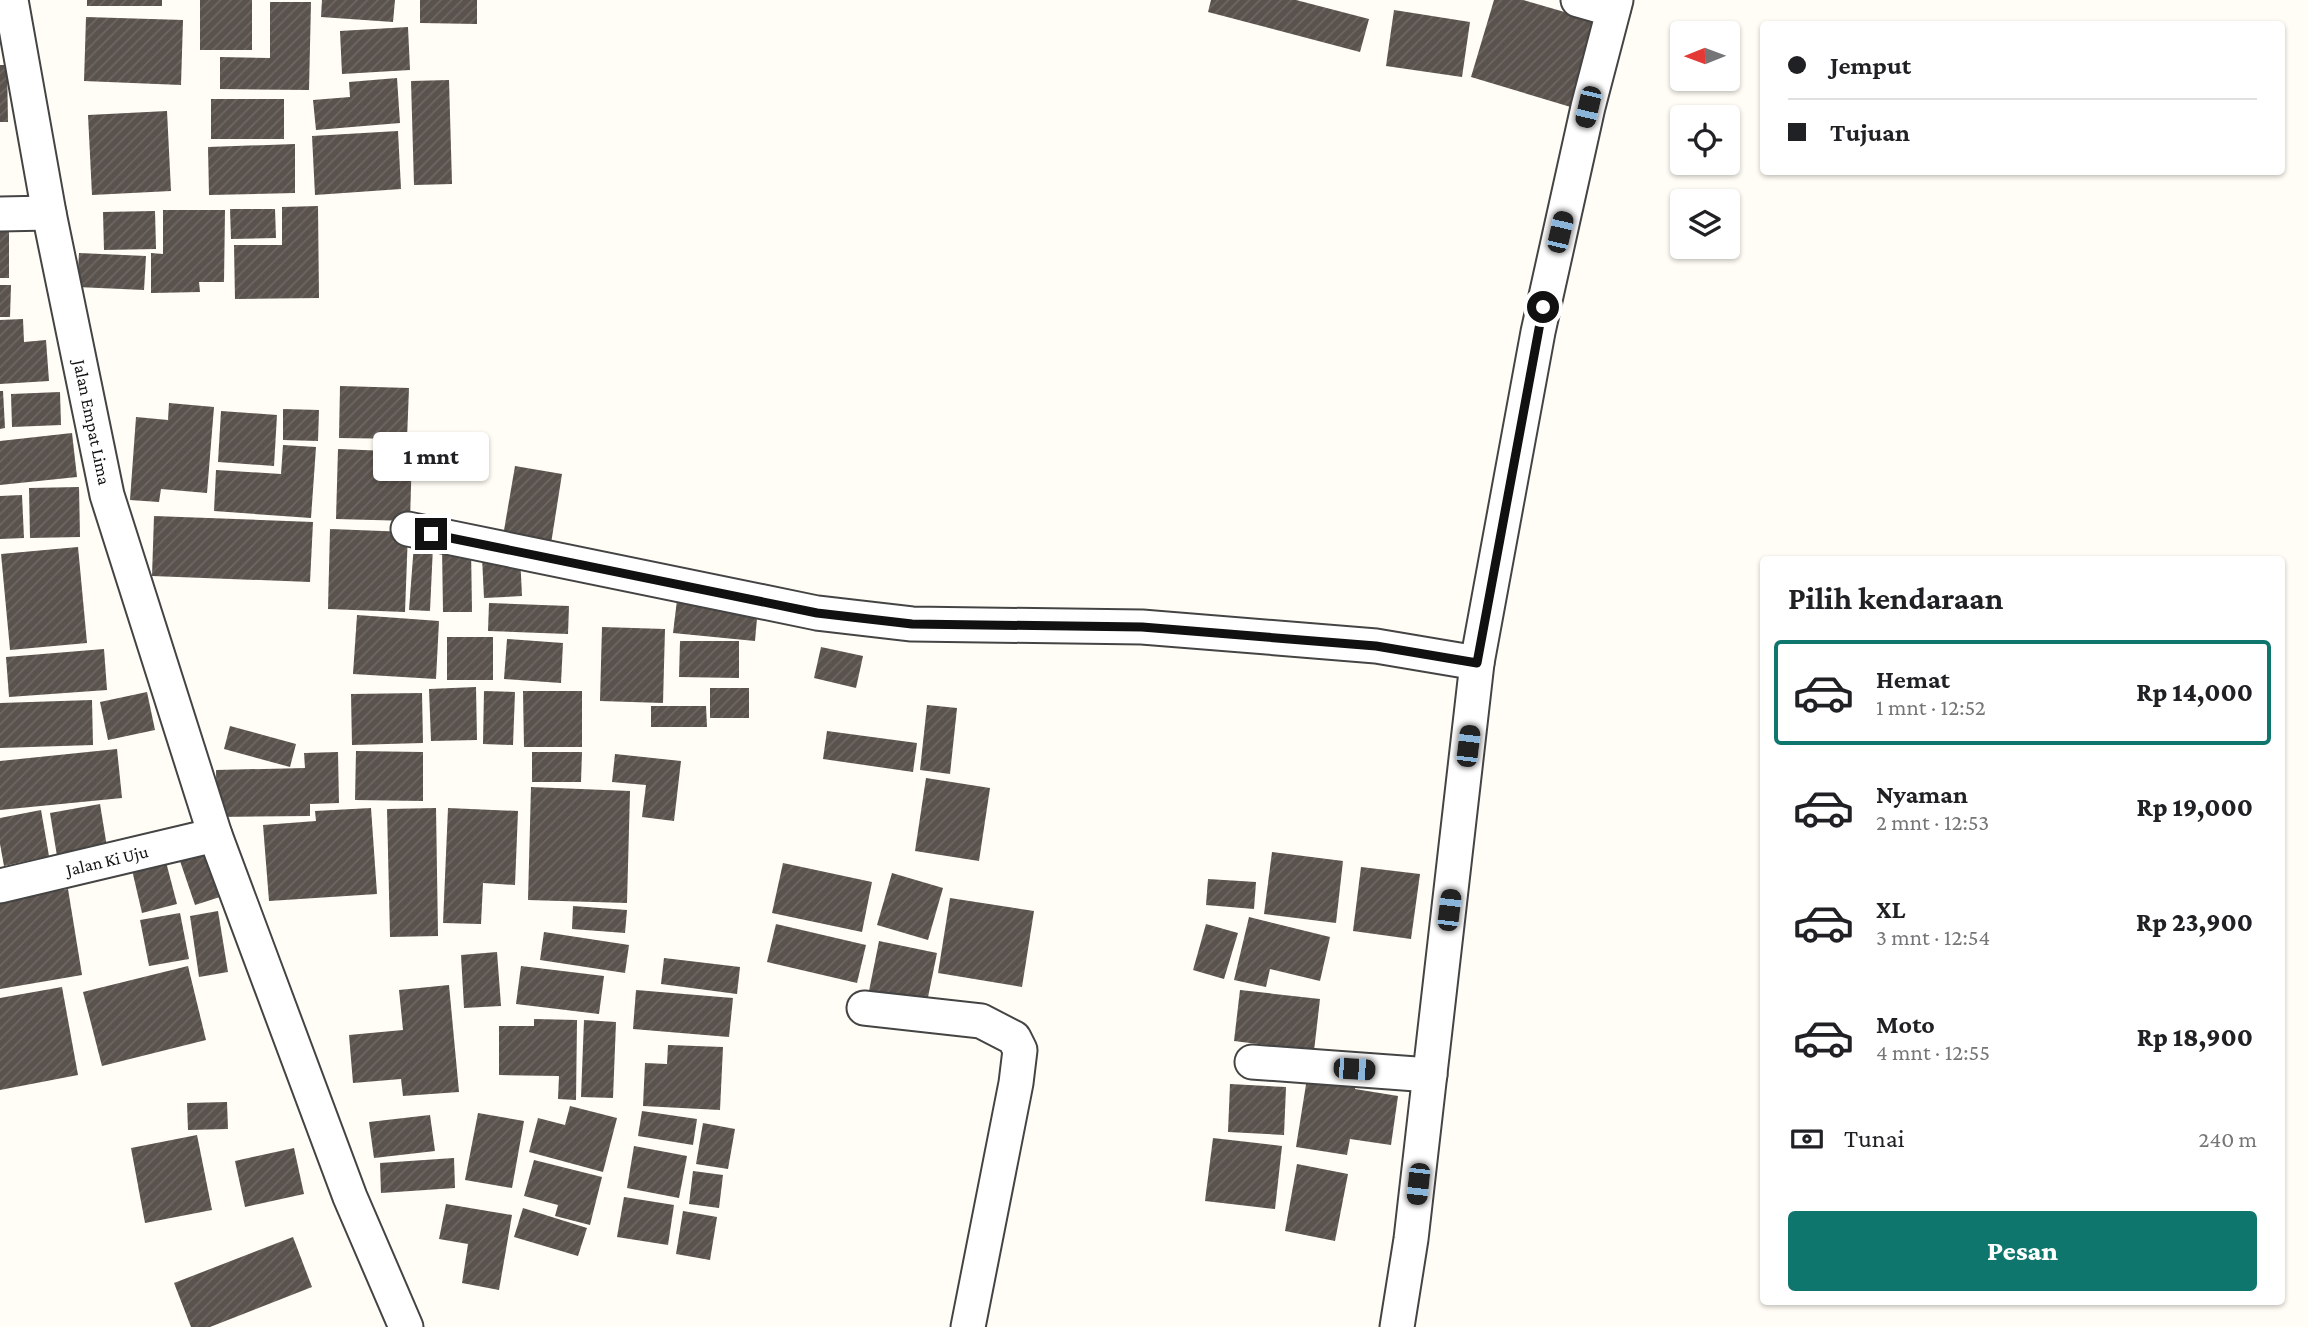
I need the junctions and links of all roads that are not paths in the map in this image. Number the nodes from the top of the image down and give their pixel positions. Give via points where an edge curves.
1 (12, 0) edge
2 (1578, 0) edge
3 (1614, 5) edge
4 (49, 213) junction
5 (0, 214) edge
6 (408, 529) dead end
7 (1477, 663) junction
8 (215, 835) junction
9 (0, 886) edge
10 (864, 1008) dead end
11 (1252, 1062) dead end
12 (1430, 1075) junction
13 (405, 1326) edge
14 (968, 1327) edge
15 (1397, 1327) edge

1 - 4 street, Jalan Empat Lima
2 - 3 street
3 - 7 street via 1538,332
4 - 5 street
4 - 8 street, Jalan Empat Lima via 107,495
6 - 7 street via 817,613 912,624 1142,627 1376,646
7 - 12 street
8 - 9 street, Jalan Ki Uju
8 - 13 street, Jalan Empat Lima via 350,1197
10 - 14 street via 981,1021 1014,1038 1020,1050
11 - 12 street
12 - 15 street

